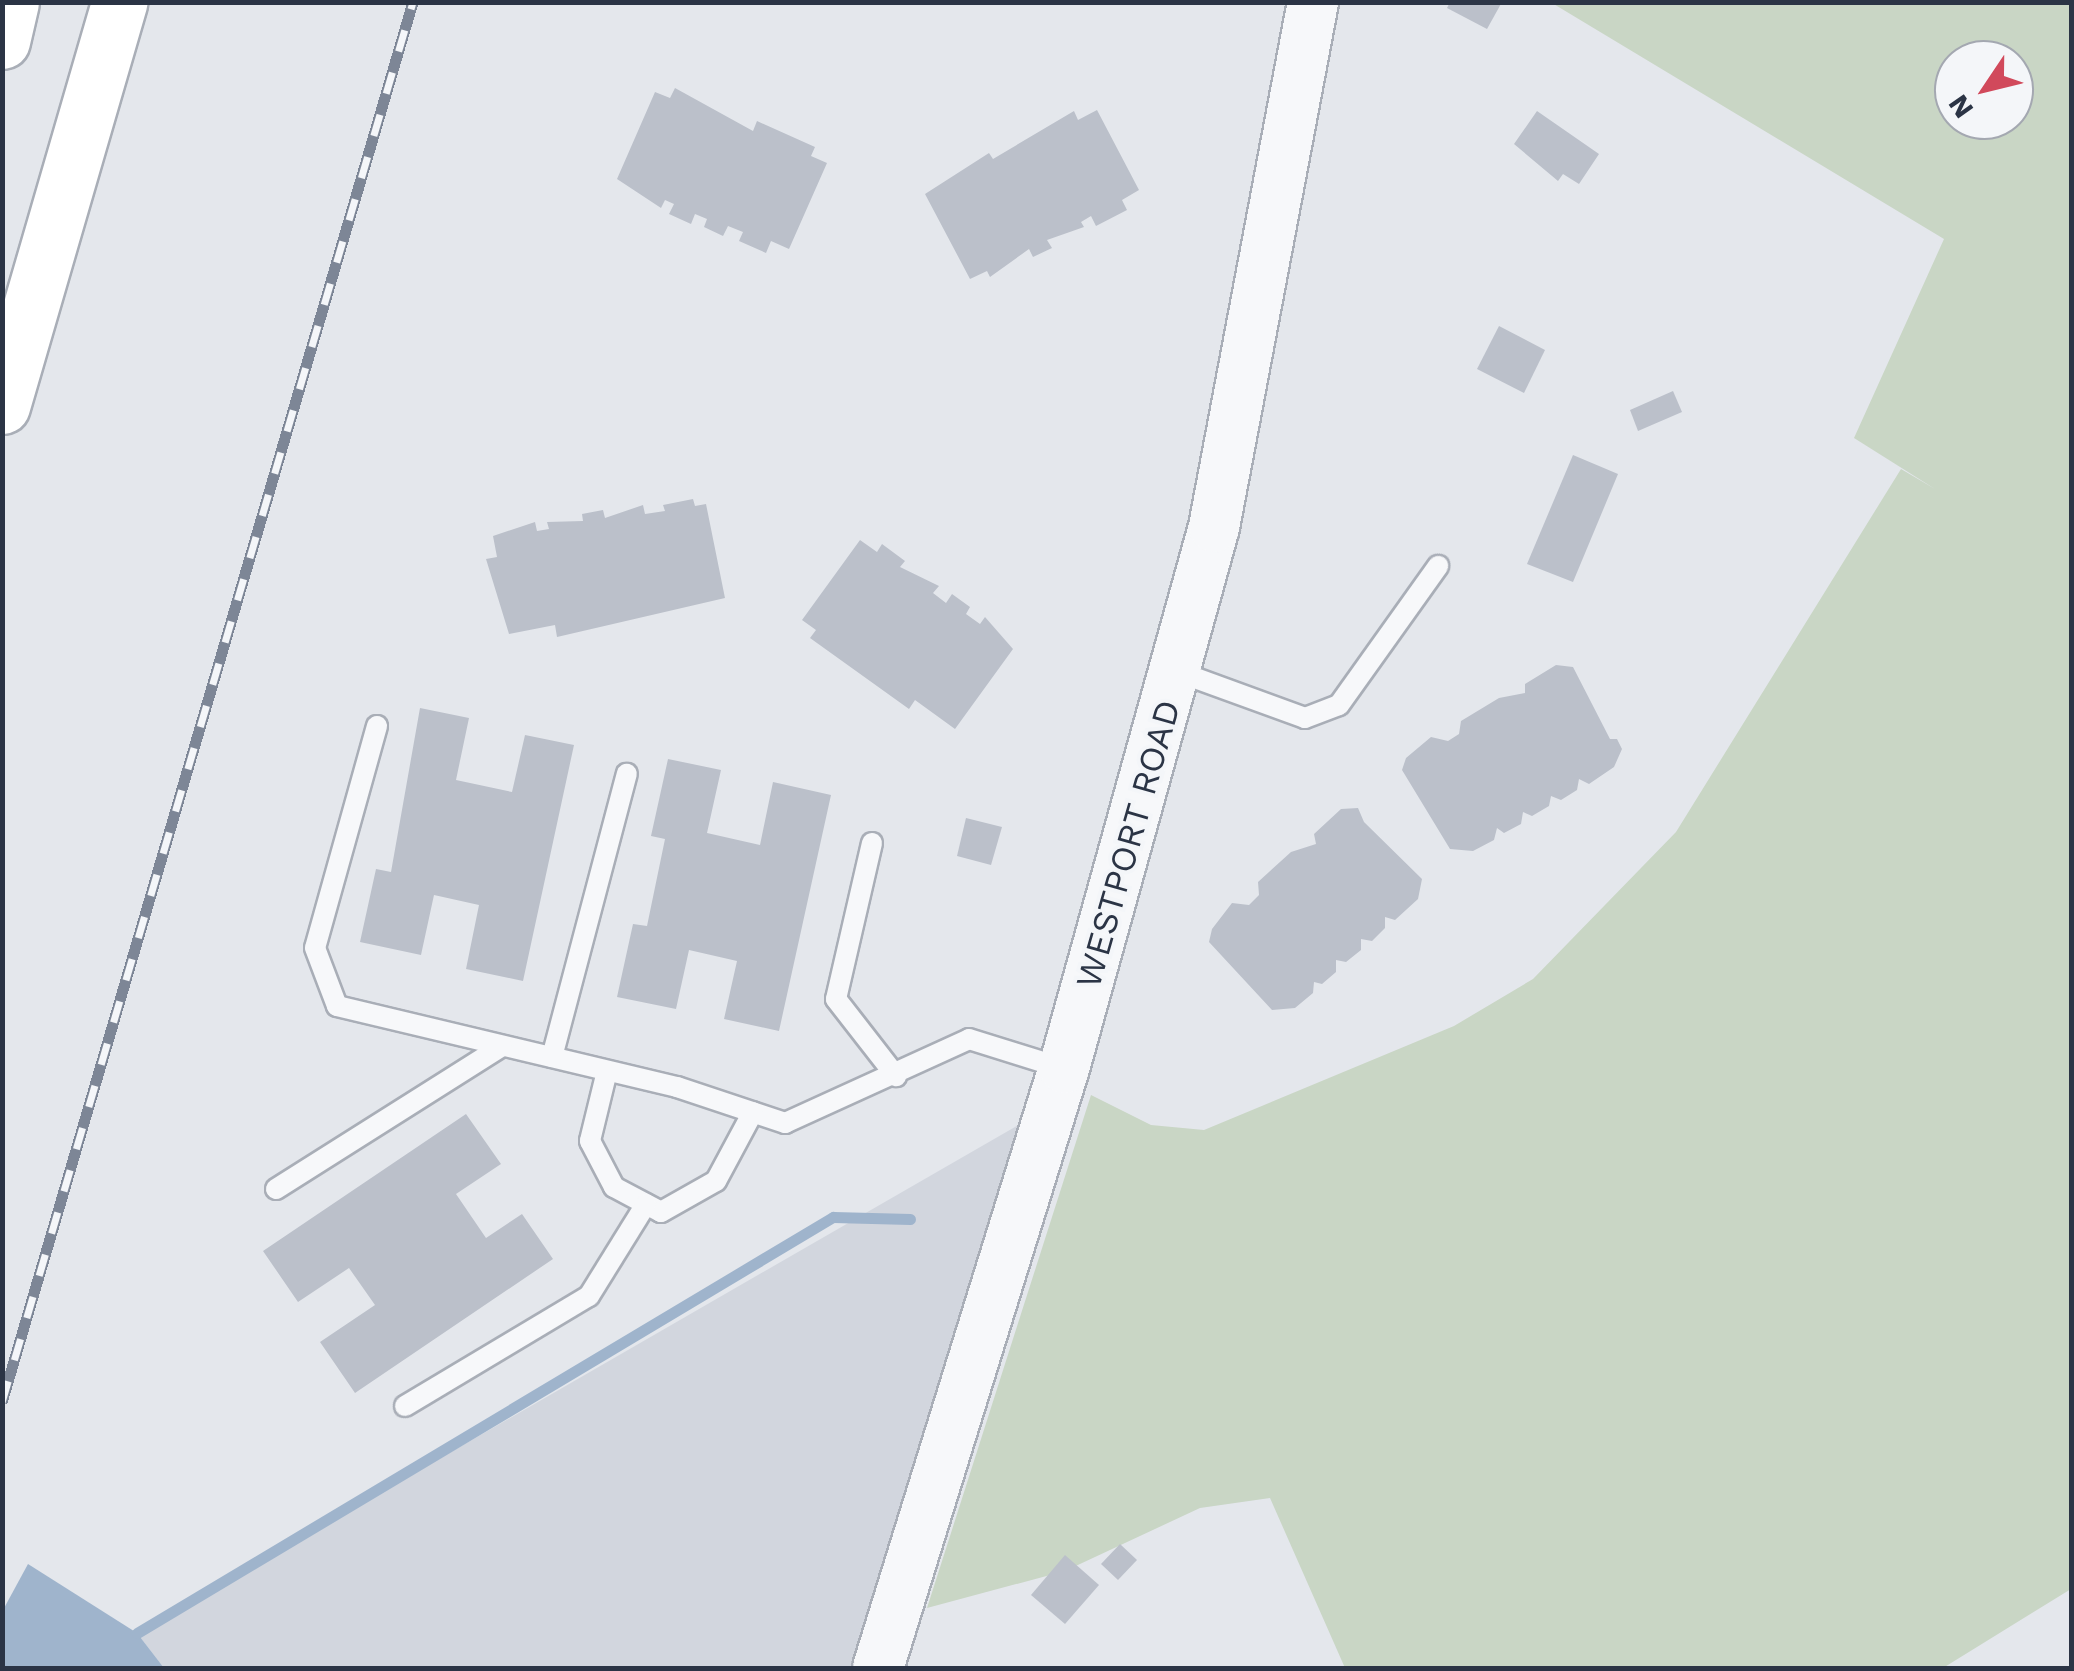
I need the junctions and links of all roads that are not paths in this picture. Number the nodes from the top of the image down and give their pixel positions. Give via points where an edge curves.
1 (11, 2) edge
2 (118, 2) edge
3 (1313, 2) edge
4 (2, 41) edge
5 (2, 406) edge
6 (1438, 566) dead end
7 (1176, 671) junction
8 (377, 726) dead end
9 (627, 774) dead end
10 (872, 842) dead end
11 (502, 1046) junction
12 (552, 1058) junction
13 (1064, 1068) junction
14 (607, 1071) junction
15 (896, 1076) junction
16 (753, 1112) junction
17 (276, 1189) dead end
18 (646, 1204) junction
19 (405, 1406) dead end
20 (878, 1668) edge

1 - 4 main road
2 - 5 main road
3 - 7 street, WESTPORT ROAD via 1214,528
6 - 7 lane via 1339,705 1306,718
7 - 13 street, WESTPORT ROAD
8 - 11 lane via 316,948 337,1006
9 - 12 lane
10 - 15 lane via 836,999
11 - 12 lane
11 - 17 lane
12 - 14 lane
13 - 15 lane via 969,1039
13 - 20 street, WESTPORT ROAD
14 - 16 lane
14 - 18 lane via 590,1141 614,1187
15 - 16 lane via 785,1123
16 - 18 lane via 716,1181 661,1212
18 - 19 lane via 590,1296

